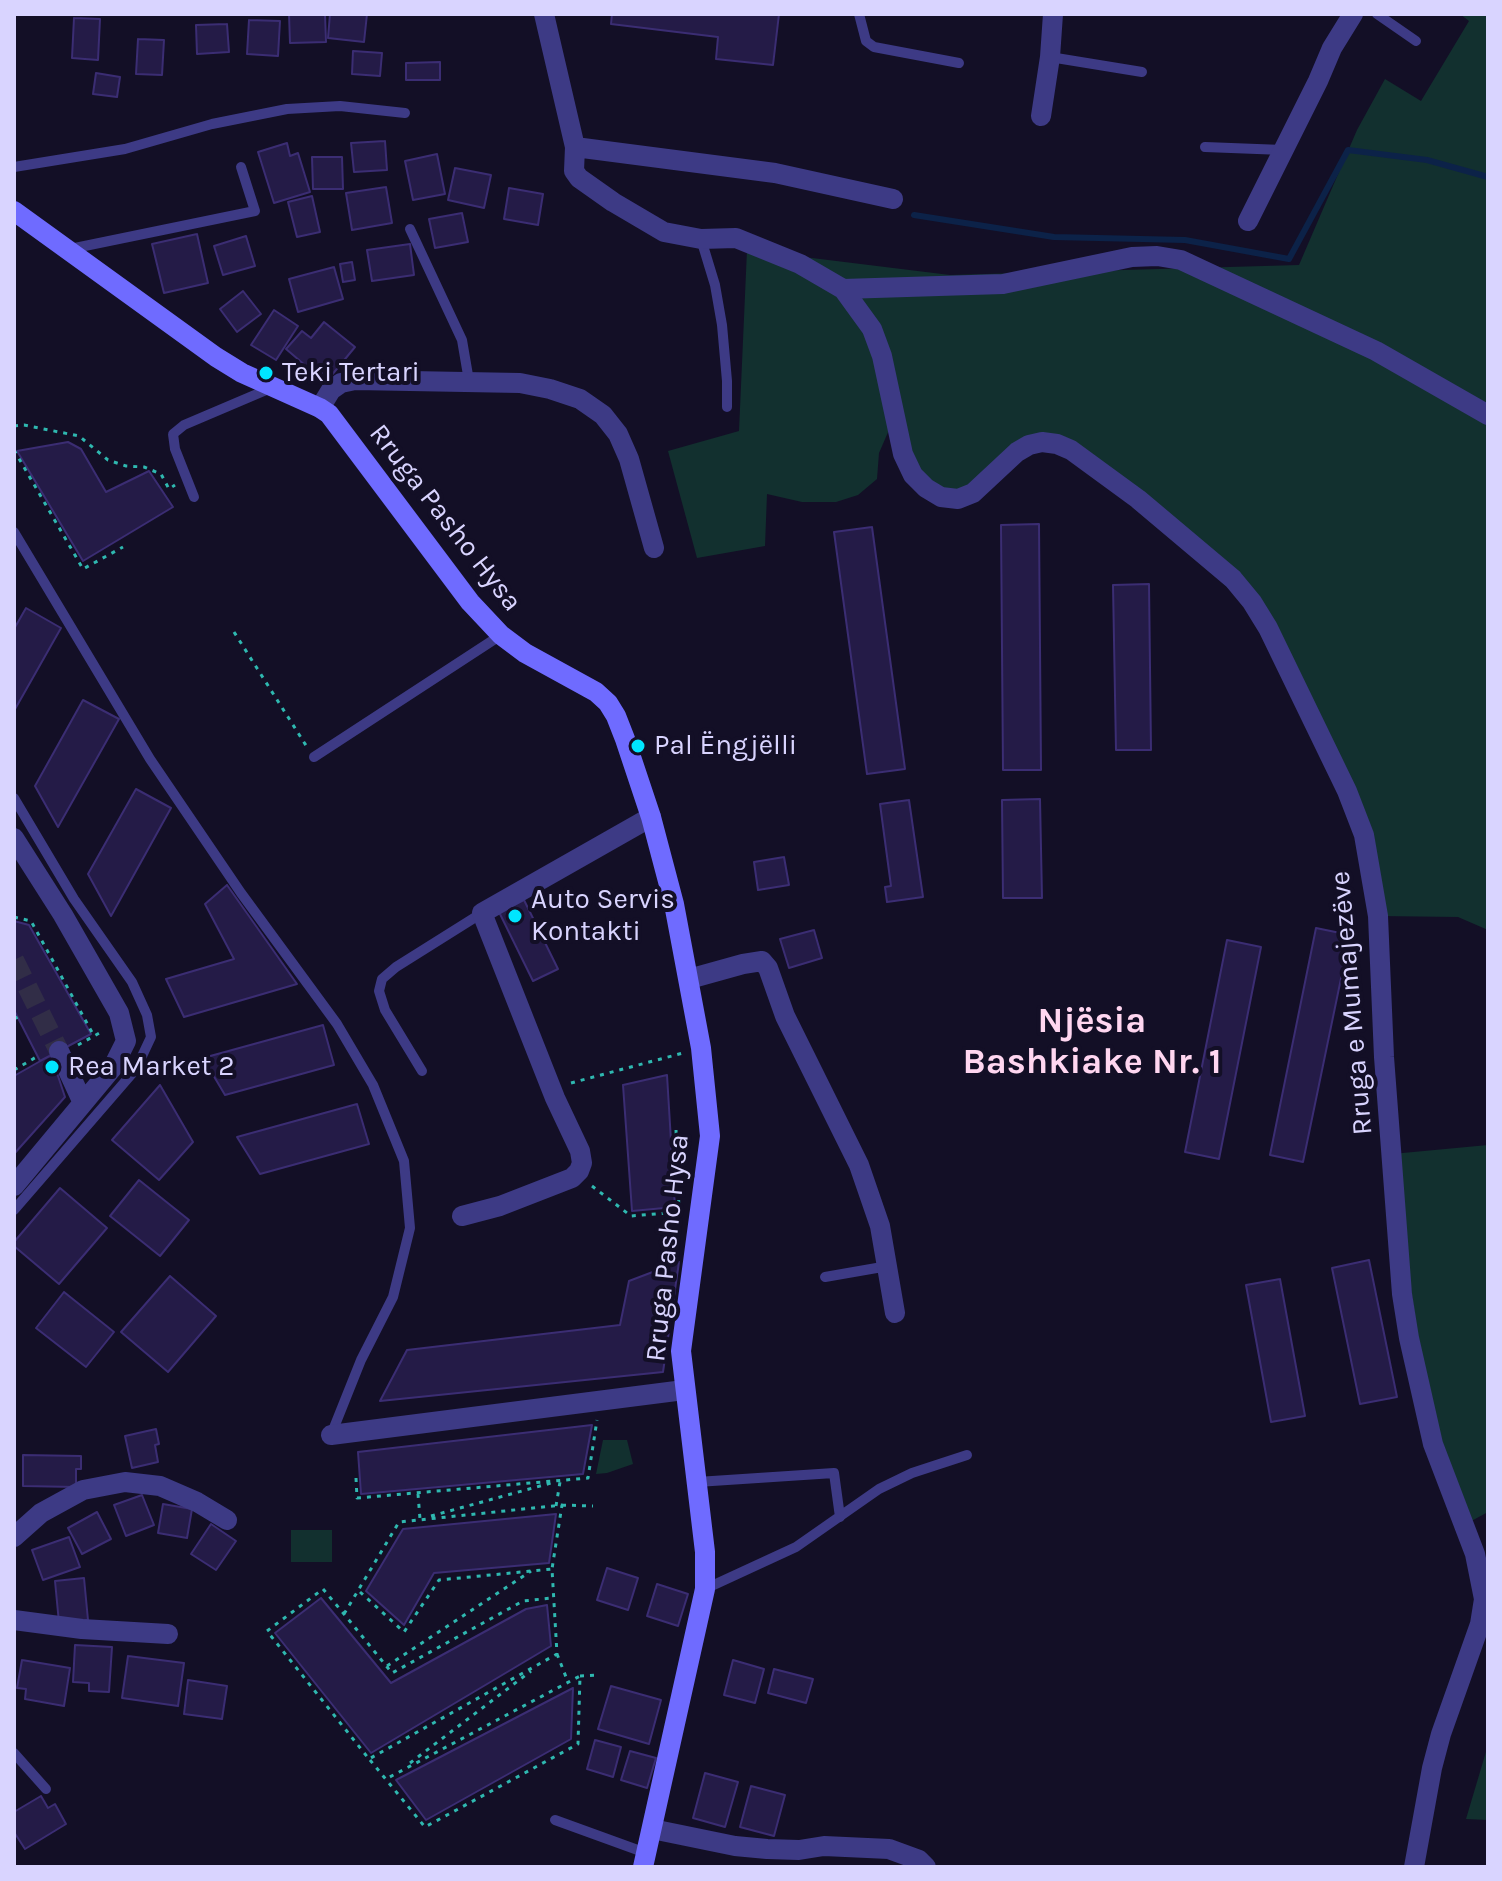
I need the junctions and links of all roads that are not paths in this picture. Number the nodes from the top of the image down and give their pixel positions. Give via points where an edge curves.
1 (544, 14) edge
2 (859, 14) edge
3 (1053, 14) edge
4 (1353, 14) edge
5 (1377, 14) edge
6 (1416, 41) dead end
7 (1050, 57) junction
8 (959, 63) dead end
9 (1142, 72) dead end
10 (405, 113) dead end
11 (1041, 116) dead end
12 (575, 147) junction
13 (1205, 147) dead end
14 (1283, 150) junction
15 (14, 167) edge
16 (241, 167) dead end
17 (893, 199) dead end
18 (14, 211) edge
19 (1248, 221) dead end
20 (410, 229) dead end
21 (701, 239) junction
22 (68, 249) junction
23 (843, 289) junction
24 (469, 381) junction
25 (273, 387) junction
26 (727, 407) dead end
27 (320, 408) junction
28 (1488, 415) edge
29 (194, 497) dead end
30 (14, 532) edge
31 (654, 548) dead end
32 (501, 635) junction
33 (314, 757) road end
34 (14, 798) edge
35 (651, 817) junction
36 (14, 838) edge
37 (482, 913) junction
38 (689, 979) junction
39 (142, 1004) junction
40 (119, 1013) junction
41 (59, 1051) tunnel mouth
42 (422, 1071) dead end
43 (83, 1103) junction
44 (14, 1186) edge
45 (14, 1210) edge
46 (462, 1216) dead end
47 (888, 1266) junction
48 (825, 1277) dead end
49 (895, 1313) dead end
50 (684, 1390) junction
51 (331, 1435) joint
52 (967, 1455) dead end
53 (697, 1482) junction
54 (840, 1517) junction
55 (227, 1520) dead end
56 (14, 1537) edge
57 (705, 1589) junction
58 (14, 1620) edge
59 (168, 1634) dead end
60 (14, 1753) edge
61 (46, 1789) dead end
62 (555, 1820) dead end
63 (652, 1829) junction
64 (645, 1860) edge
65 (926, 1867) edge
66 (1414, 1867) edge

1 - 12 street, Rruga e Mumajezëve
2 - 8 lane via 866,41 874,47
3 - 7 street
4 - 14 street
5 - 6 lane
7 - 9 lane
7 - 11 street
10 - 15 lane via 340,106 287,109 125,149
12 - 17 street via 775,173
12 - 21 street, Rruga e Mumajezëve via 574,171 579,178 664,232
13 - 14 lane
14 - 19 street
16 - 22 lane via 255,211
18 - 22 main road, Rruga Pasho Hysa
20 - 24 lane via 462,340
21 - 23 street, Rruga e Mumajezëve via 736,238 757,245
21 - 26 lane via 722,325
22 - 25 main road, Rruga Pasho Hysa via 216,357
23 - 28 street via 1003,284 1132,257 1181,260 1376,351
23 - 66 street, Rruga e Mumajezëve via 872,329 903,454 926,488 958,499 973,493 1029,445 1057,444 1138,499 1233,579 1268,628 1364,835 1378,916 1402,1294 1433,1444 1475,1554 1484,1599 1435,1756
24 - 27 street via 355,380 331,390
24 - 31 street via 550,389 580,399 603,415 629,459
25 - 27 main road, Rruga Pasho Hysa
25 - 29 lane via 173,434
27 - 32 main road, Rruga Pasho Hysa
30 - 51 lane via 150,759 337,1024 373,1085 404,1161 410,1228 393,1297
32 - 33 lane
32 - 35 main road, Rruga Pasho Hysa via 608,703
34 - 39 lane
35 - 37 street
35 - 38 main road, Rruga Pasho Hysa
36 - 40 street
37 - 42 lane via 382,979 379,991 385,1010
37 - 46 street via 582,1163 572,1178
38 - 47 street via 762,961 768,968 813,1077 859,1165
38 - 50 main road, Rruga Pasho Hysa via 710,1136 684,1321
39 - 40 lane
39 - 45 lane via 151,1037 136,1069
40 - 43 street via 126,1041 121,1054
41 - 43 street
43 - 44 street
47 - 48 lane
47 - 49 street
50 - 51 street
50 - 53 main road, Rruga Pasho Hysa
52 - 54 lane via 879,1489
53 - 54 lane via 834,1473
53 - 57 main road, Rruga Pasho Hysa
54 - 57 lane via 772,1560
55 - 56 street via 170,1490 125,1482 83,1490 41,1513
57 - 63 main road, Rruga Pasho Hysa
58 - 59 street
60 - 61 lane
62 - 64 lane
63 - 64 main road, Rruga Pasho Hysa
63 - 65 street via 767,1849 889,1849

